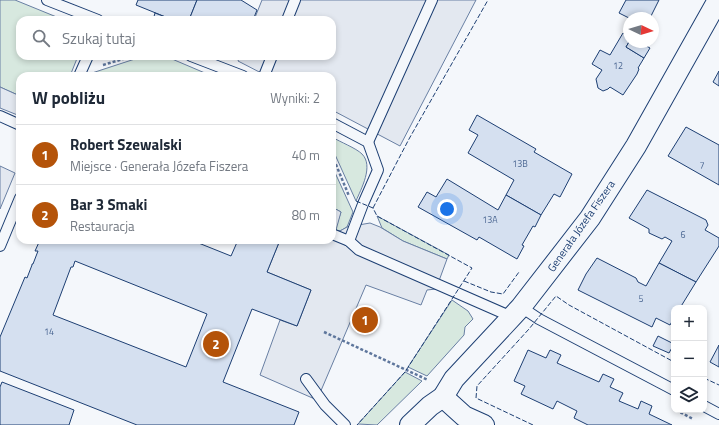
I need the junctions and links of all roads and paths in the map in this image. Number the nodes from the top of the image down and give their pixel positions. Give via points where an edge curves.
1 (47, 0) edge
2 (295, 0) edge
3 (432, 0) edge
4 (718, 0) edge
5 (88, 16) edge
6 (289, 16) edge
7 (86, 60) edge
8 (121, 60) edge
9 (201, 60) edge
10 (270, 60) edge
11 (81, 72) edge
12 (86, 72) edge
13 (233, 72) edge
14 (266, 72) edge
15 (0, 116) edge
16 (16, 123) edge
17 (336, 124) edge
18 (368, 142) junction
19 (336, 165) edge
20 (16, 208) edge
21 (358, 219) junction
22 (336, 236) edge
23 (350, 241) junction
24 (0, 246) edge
25 (516, 312) junction
26 (324, 332) dead end
27 (306, 379) dead end
28 (428, 380) dead end
29 (671, 388) edge
30 (442, 397) junction
31 (707, 408) edge
32 (682, 413) edge
33 (719, 414) edge
34 (695, 420) dead end
35 (345, 425) edge
36 (410, 425) edge
37 (484, 425) edge

1 - 5 lane
2 - 6 lane
3 - 18 lane
4 - 25 street, Generała Józefa Fiszera via 636,146 590,218
7 - 11 lane
8 - 12 path
9 - 13 lane
10 - 14 lane
15 - 16 lane
17 - 18 lane
18 - 21 lane via 378,170
19 - 21 path
20 - 24 lane
21 - 23 lane
22 - 23 lane
23 - 25 lane via 358,250
25 - 29 lane via 539,319
25 - 30 street, Generała Józefa Fiszera via 454,379
26 - 28 path
27 - 35 lane via 325,405
30 - 36 street, Generała Józefa Fiszera
30 - 37 street via 464,416
31 - 33 lane
32 - 34 path

